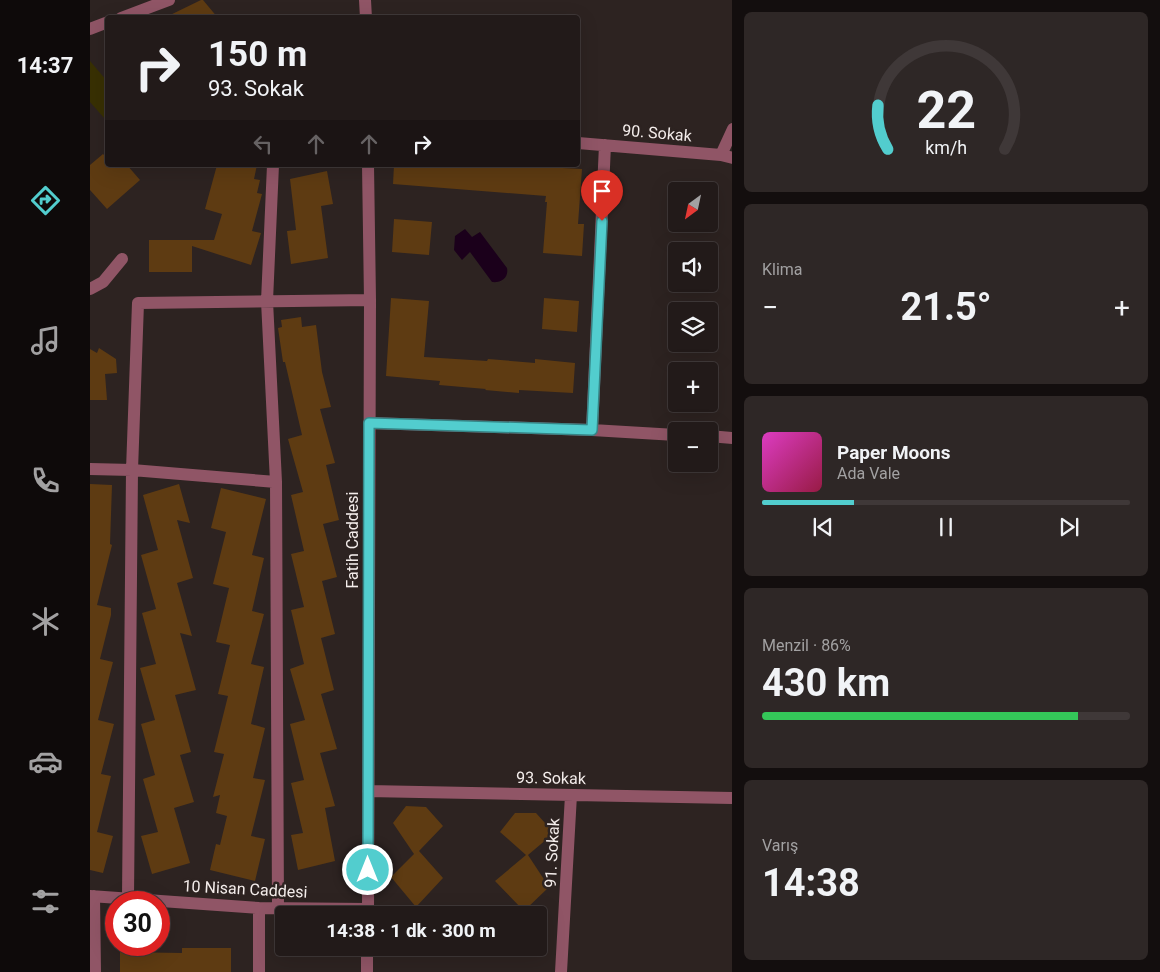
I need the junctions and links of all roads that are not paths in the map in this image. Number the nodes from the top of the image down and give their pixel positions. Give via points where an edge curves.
1 (169, 0) edge
2 (365, 0) edge
3 (129, 15) edge
4 (366, 15) edge
5 (105, 23) edge
6 (90, 29) edge
7 (732, 129) edge
8 (580, 143) edge
9 (605, 145) junction
10 (727, 156) edge
11 (273, 167) edge
12 (368, 167) edge
13 (122, 259) dead end
14 (90, 289) edge
15 (370, 300) junction
16 (267, 301) junction
17 (369, 423) junction
18 (592, 430) junction
19 (668, 435) edge
20 (718, 437) edge
21 (732, 438) edge
22 (90, 469) edge
23 (132, 470) junction
24 (276, 482) junction
25 (368, 791) junction
26 (572, 795) junction
27 (732, 798) edge
28 (128, 891) edge
29 (92, 896) edge
30 (105, 897) edge
31 (170, 901) edge
32 (278, 906) edge
33 (368, 906) edge
34 (259, 908) junction
35 (275, 908) edge
36 (367, 956) edge
37 (94, 972) edge
38 (259, 972) edge
39 (367, 972) edge
40 (561, 972) edge

1 - 3 street
2 - 4 street
5 - 6 street
7 - 10 street
8 - 9 street, 90. Sokak
9 - 10 street, 90. Sokak
9 - 18 street
11 - 16 street
12 - 15 street, Fatih Caddesi
13 - 14 street via 103,282
15 - 16 street
15 - 17 street, Fatih Caddesi
16 - 23 street via 138,303
16 - 24 street
17 - 18 street
17 - 25 street, Fatih Caddesi
18 - 19 street
20 - 21 street
22 - 23 street
23 - 24 street
23 - 28 street
24 - 32 street
25 - 26 street, 93. Sokak
25 - 33 street, Fatih Caddesi
26 - 27 street, 93. Sokak
26 - 40 street, 91. Sokak
29 - 30 street, 10 Nisan Caddesi
29 - 37 street
31 - 34 street, 10 Nisan Caddesi
34 - 35 street, 10 Nisan Caddesi
34 - 38 street
36 - 39 street

